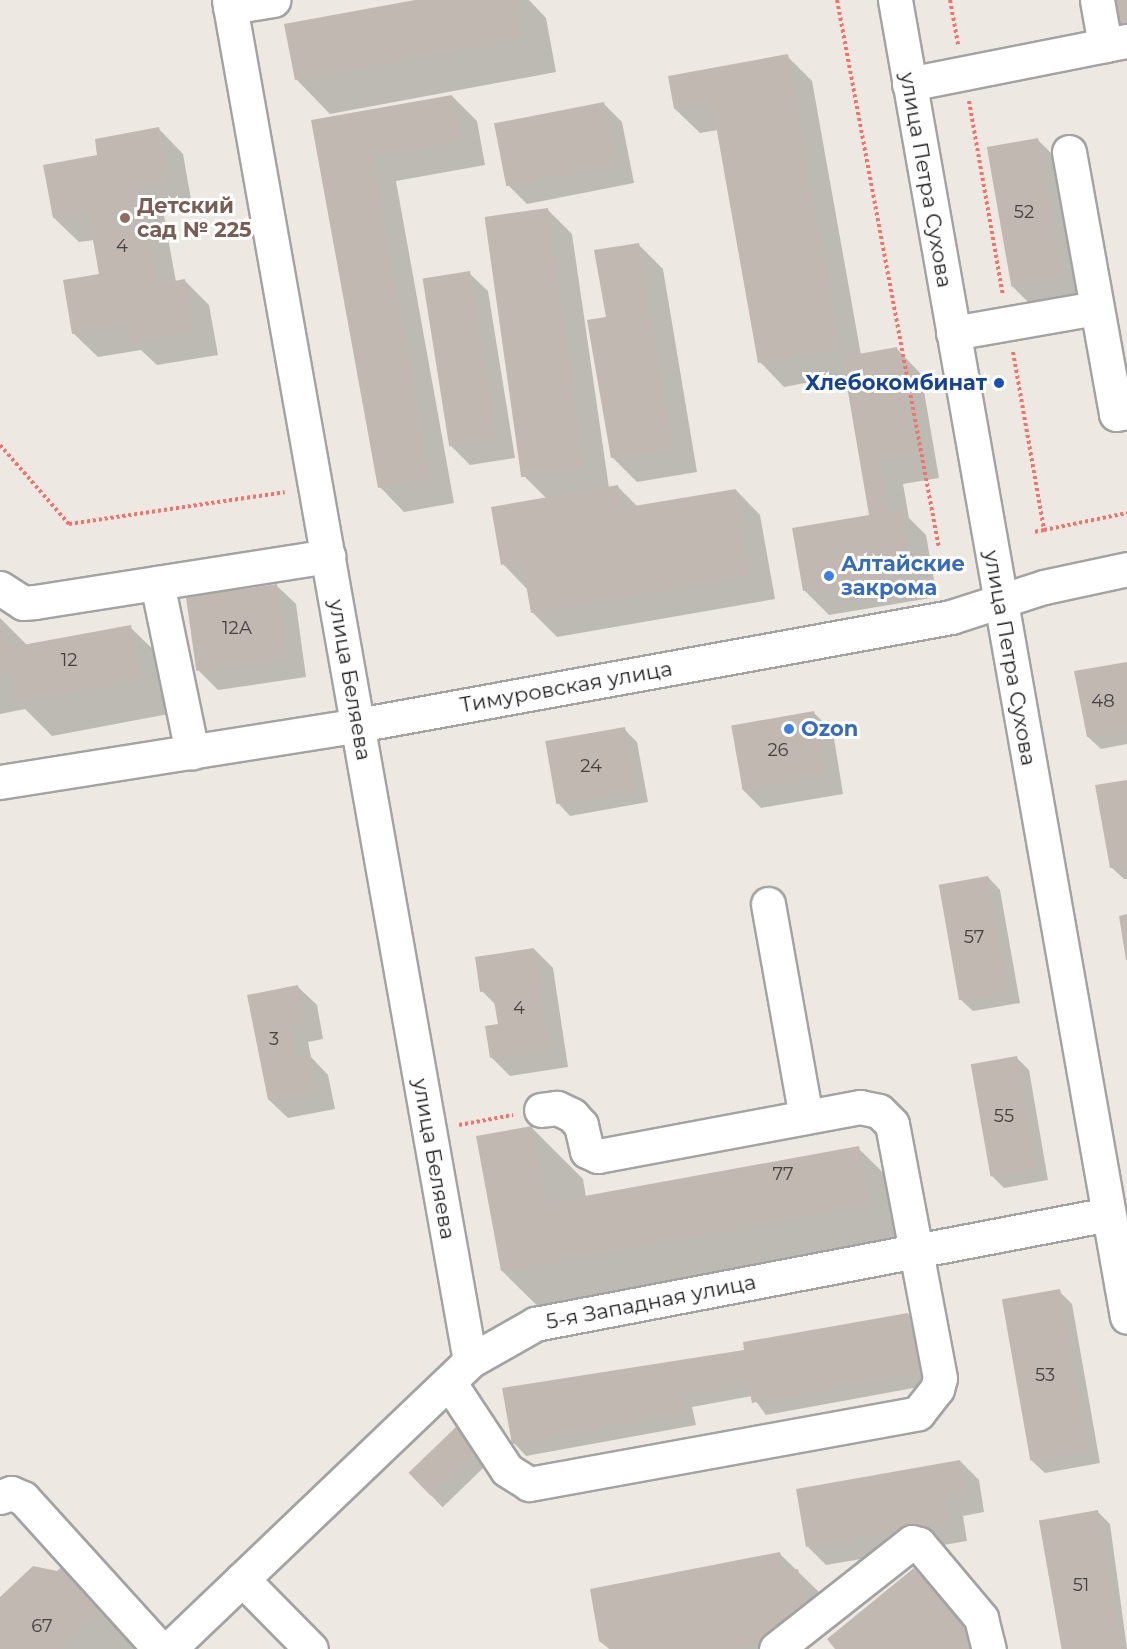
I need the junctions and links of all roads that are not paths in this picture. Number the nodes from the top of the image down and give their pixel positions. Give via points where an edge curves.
1 (273, 0) edge
2 (895, 0) edge
3 (1097, 0) edge
4 (230, 4) edge
5 (1116, 43) edge
6 (909, 84) junction
7 (1069, 152) dead end
8 (1096, 308) junction
9 (953, 333) junction
10 (1127, 412) edge
11 (328, 556) junction
12 (1127, 568) edge
13 (157, 583) junction
14 (0, 588) edge
15 (1001, 604) junction
16 (358, 725) junction
17 (192, 752) junction
18 (0, 781) edge
19 (768, 903) dead end
20 (541, 1110) road end
21 (806, 1117) junction
22 (1109, 1214) junction
23 (917, 1250) junction
24 (1126, 1300) edge
25 (460, 1371) junction
26 (0, 1497) edge
27 (242, 1579) junction
28 (159, 1649) edge
29 (169, 1649) edge
30 (311, 1649) edge
31 (776, 1649) edge
32 (989, 1649) edge

1 - 4 street
2 - 6 street, улица Петра Сухова
3 - 5 street
4 - 11 street, улица Беляева
5 - 6 street
6 - 9 street, улица Петра Сухова
7 - 8 street
8 - 9 street
8 - 10 street via 1116,414
9 - 15 street, улица Петра Сухова
11 - 13 street
11 - 16 street, улица Беляева
12 - 15 street, Тимуровская улица via 1044,587
13 - 14 street via 23,603
13 - 17 street
15 - 16 street, Тимуровская улица
15 - 22 street, улица Петра Сухова
16 - 17 street, Тимуровская улица
16 - 25 street, улица Беляева via 428,1131
17 - 18 street, Тимуровская улица
19 - 21 street
20 - 21 street via 556,1108 572,1115 581,1125 587,1151 598,1156
21 - 23 street via 860,1107 879,1111 892,1124
22 - 23 street, 5-я Западная улица
22 - 24 street, улица Петра Сухова
23 - 25 street, 5-я Западная улица via 535,1324
23 - 25 street via 940,1378 930,1403 918,1413 529,1484 507,1470
25 - 27 street, 5-я Западная улица
26 - 28 street via 11,1493 24,1498
27 - 29 street, 5-я Западная улица
27 - 30 street
31 - 32 street via 912,1542 919,1544 981,1618

